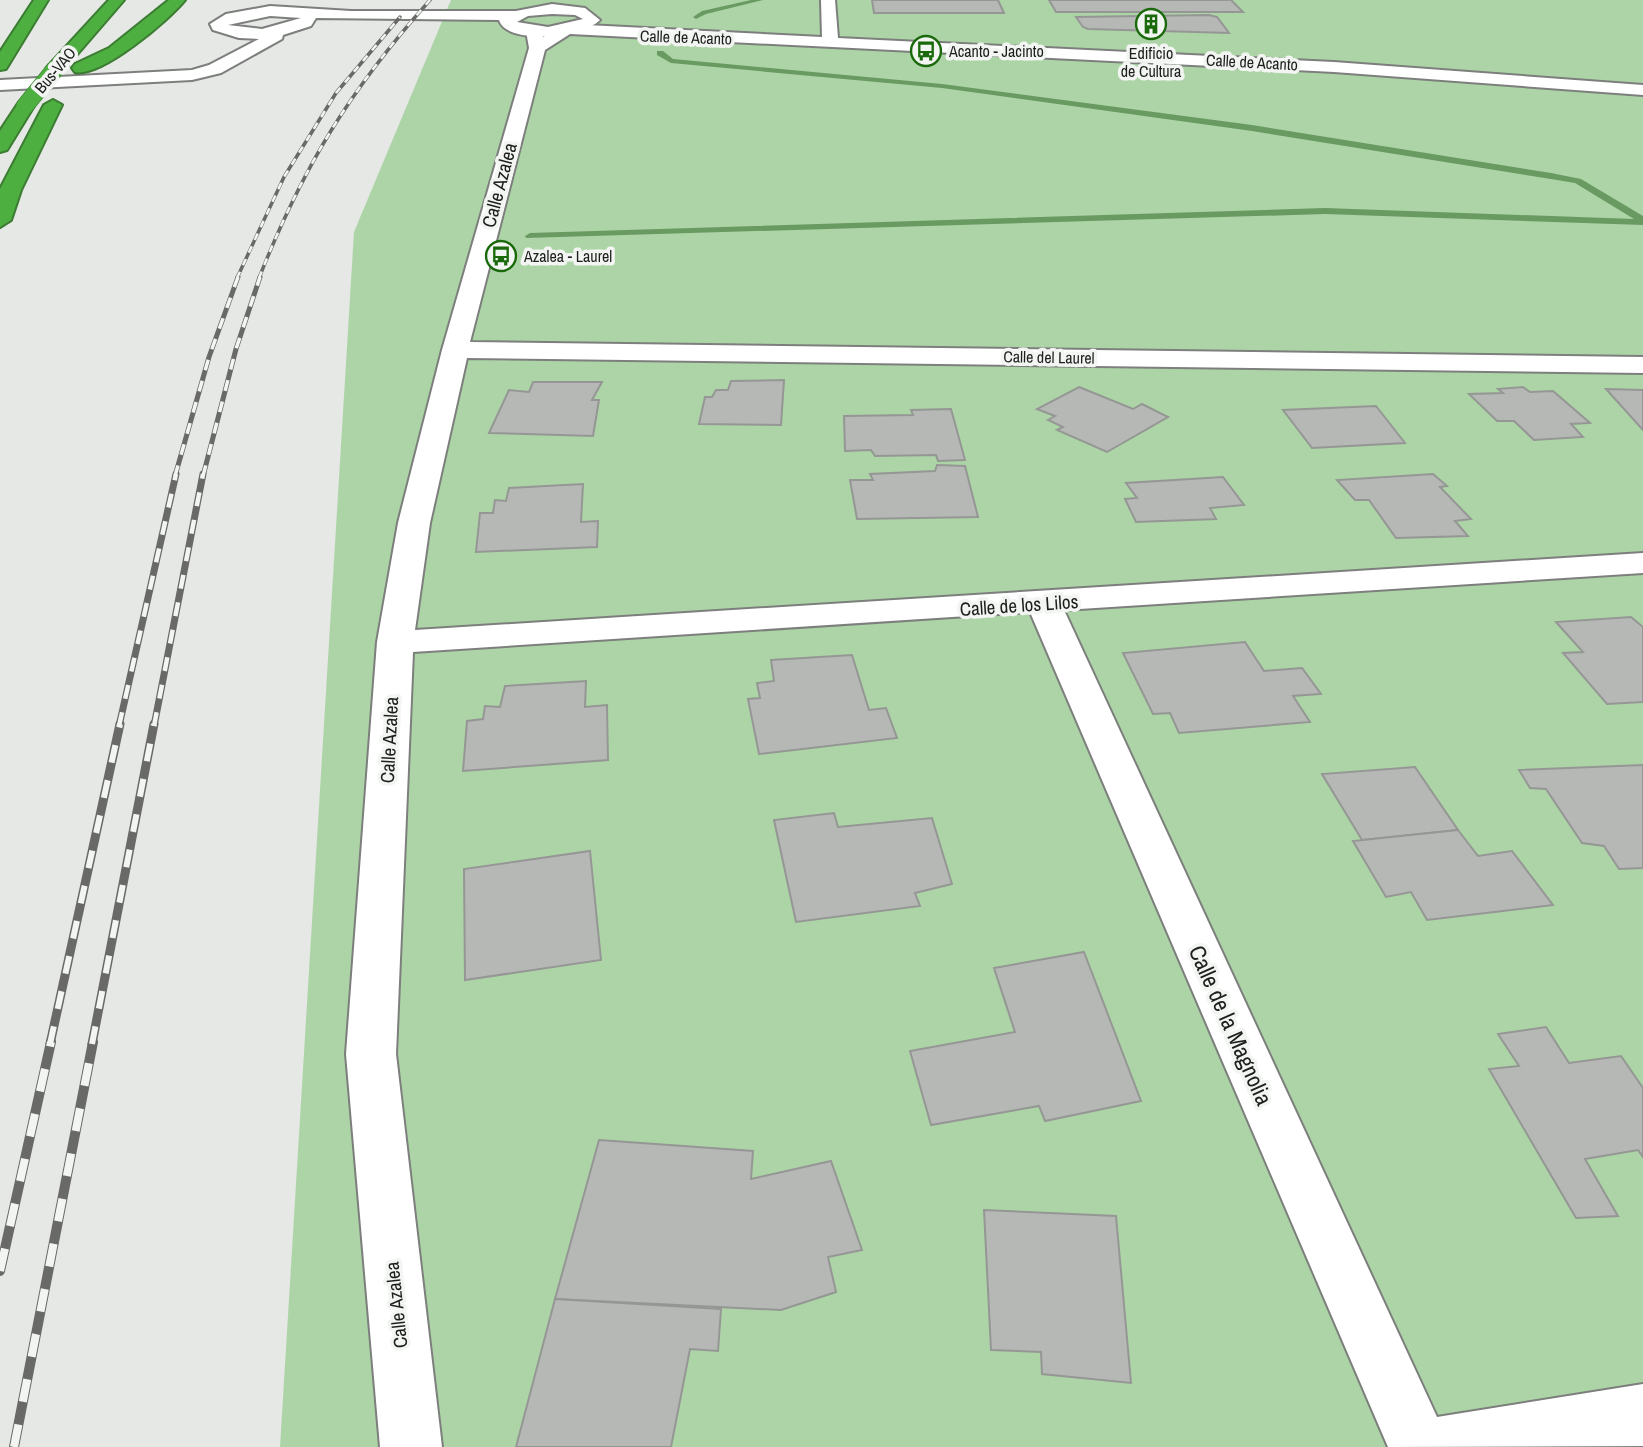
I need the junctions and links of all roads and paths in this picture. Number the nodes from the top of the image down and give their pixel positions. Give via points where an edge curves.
1 (41, 0) edge
2 (178, 0) edge
3 (828, 0) edge
4 (124, 3) edge
5 (279, 5) edge
6 (247, 7) edge
7 (592, 17) junction
8 (296, 18) edge
9 (511, 20) junction
10 (567, 29) junction
11 (224, 30) junction
12 (830, 38) junction
13 (535, 39) junction
14 (228, 60) junction
15 (0, 65) edge
16 (80, 68) junction
17 (1643, 80) edge
18 (0, 85) edge
19 (1643, 90) edge
20 (0, 146) edge
21 (0, 220) edge
22 (456, 350) junction
23 (1643, 365) edge
24 (1643, 563) edge
25 (1043, 603) junction
26 (395, 642) junction
27 (1643, 1415) edge
28 (411, 1447) edge
29 (1419, 1447) edge
30 (1441, 1447) edge

1 - 15 highway
2 - 16 highway via 115,52
3 - 12 street
4 - 16 highway
4 - 20 highway, Bus-VAO, bridge via 55,69
5 - 6 street
5 - 8 street
6 - 11 street via 218,24
7 - 9 street, Calle de Acanto via 552,9
7 - 10 street via 584,25
7 - 12 street, Calle de Acanto
8 - 9 street via 377,15
8 - 9 street via 358,23
8 - 11 street via 252,33
8 - 14 street
9 - 13 street
10 - 12 street, Calle de Acanto
10 - 13 street
11 - 14 street
12 - 17 street, Calle de Acanto via 1317,57
12 - 19 street, Calle de Acanto via 1308,65
13 - 22 street, Calle Azalea
14 - 18 street via 215,69 174,78
16 - 21 highway via 53,105
22 - 23 street, Calle del Laurel
22 - 26 street, Calle Azalea via 414,523
24 - 25 street, Calle de los Lilos
25 - 26 street, Calle de los Lilos
25 - 29 street, Calle de la Magnolia
26 - 28 street, Calle Azalea via 371,1054
27 - 30 street

